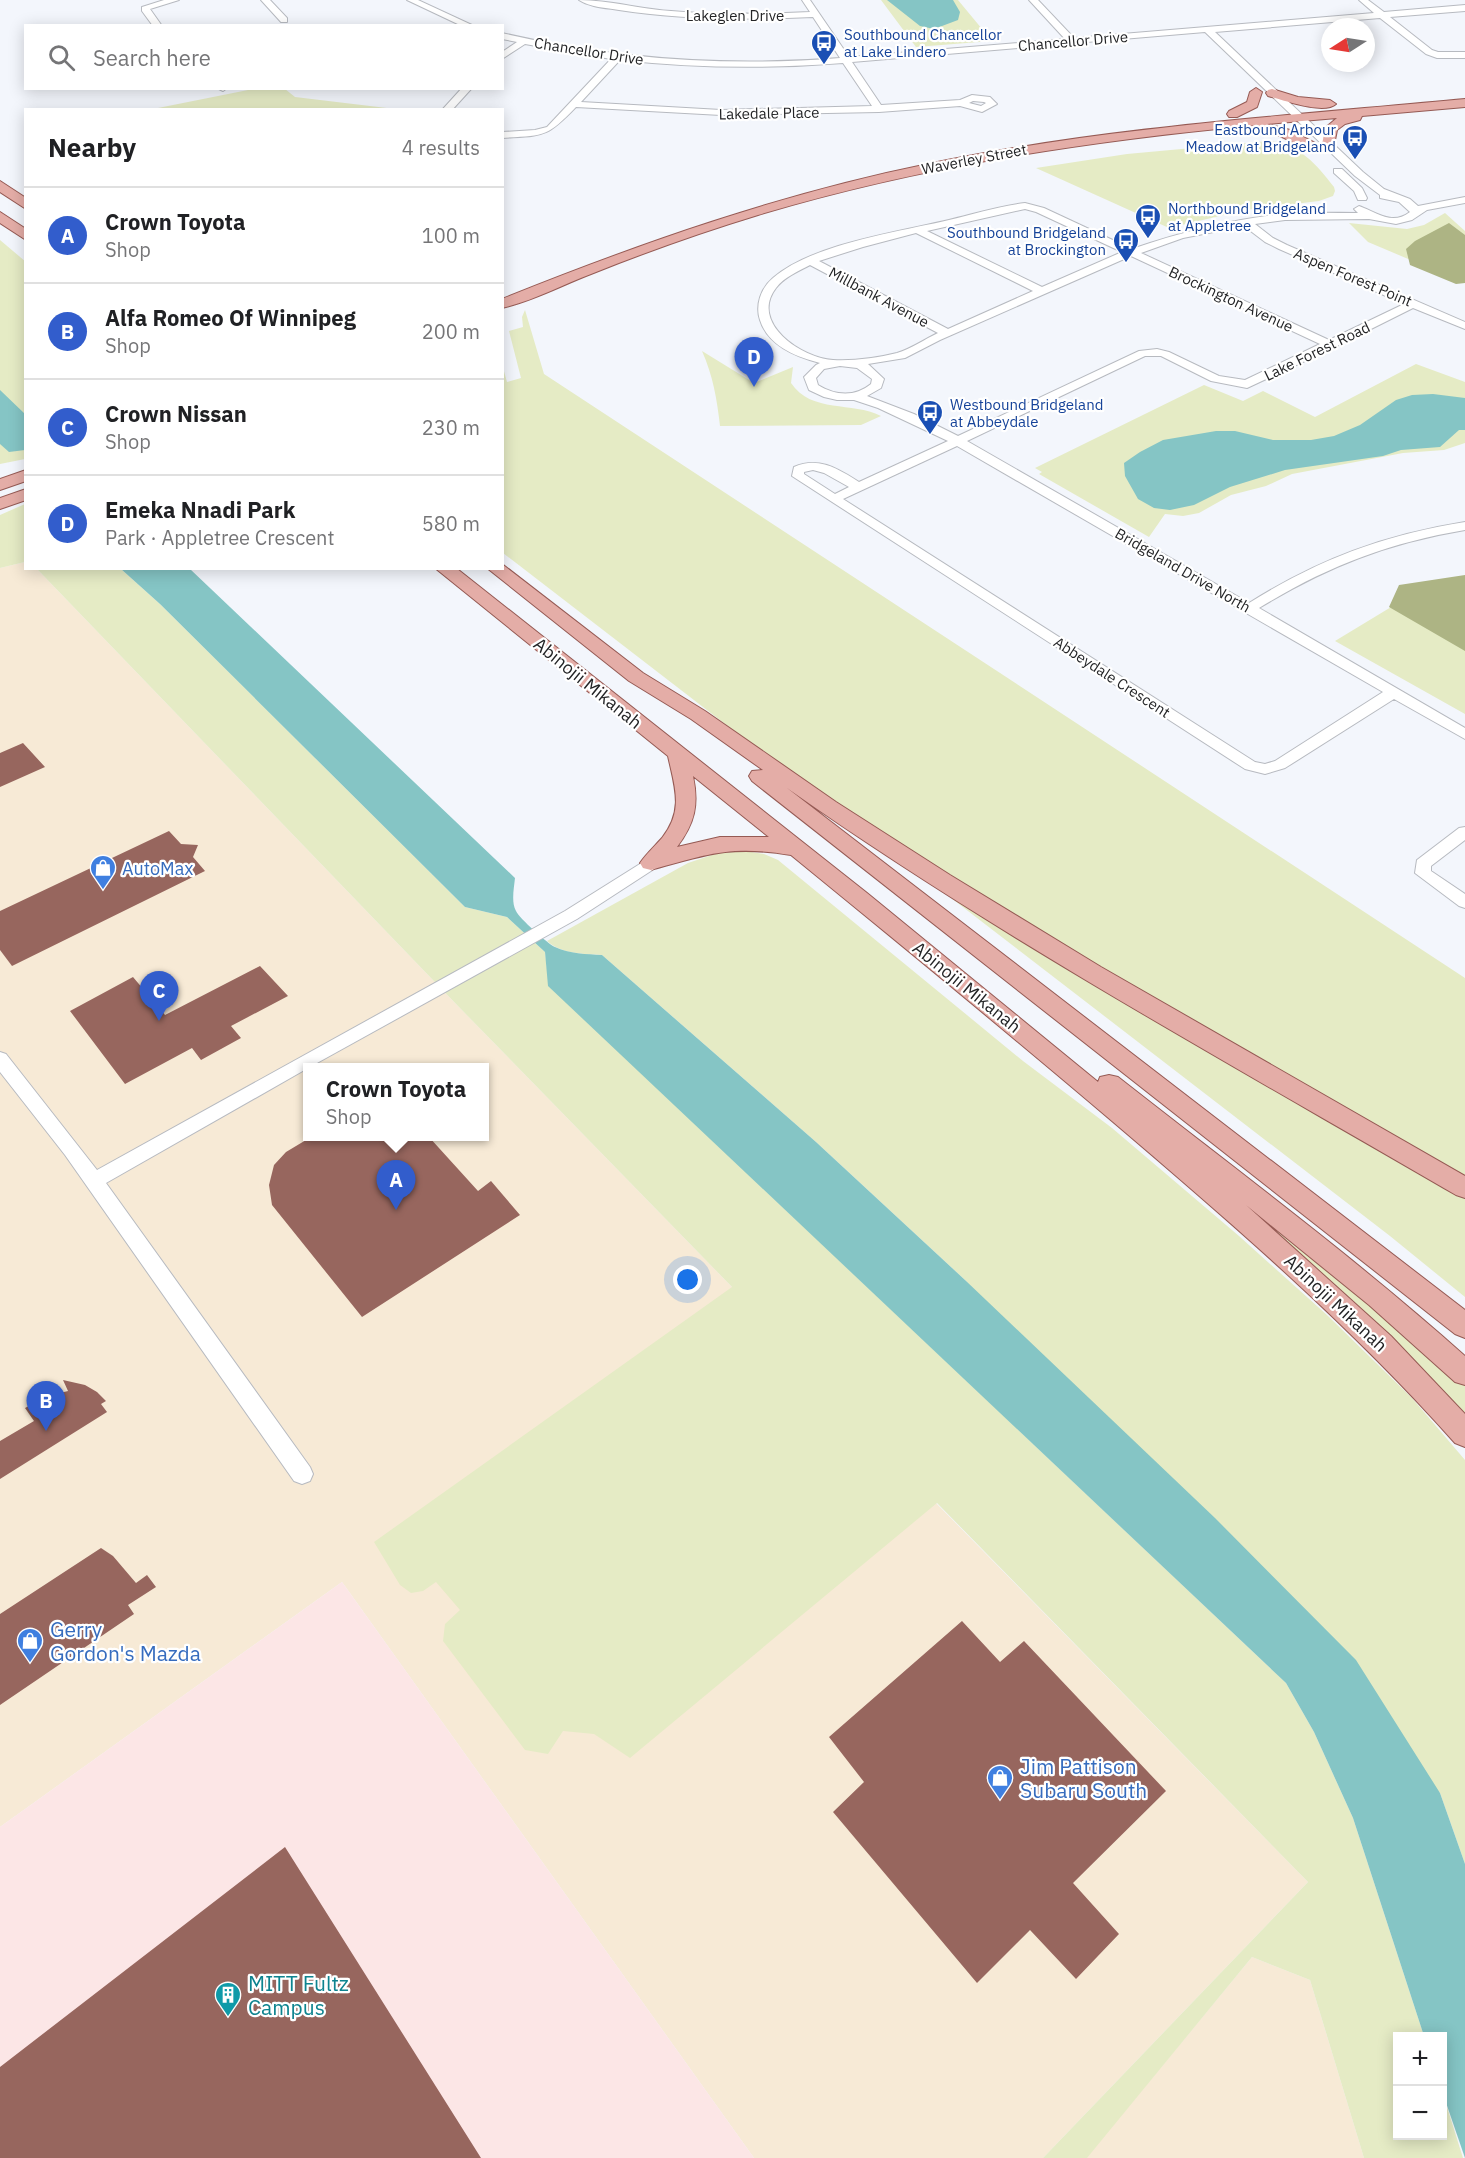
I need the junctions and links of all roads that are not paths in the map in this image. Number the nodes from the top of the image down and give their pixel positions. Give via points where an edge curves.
1 (175, 0) edge
2 (265, 0) edge
3 (411, 0) edge
4 (586, 0) edge
5 (806, 0) edge
6 (1033, 0) edge
7 (1363, 0) edge
8 (1465, 8) edge
9 (816, 14) junction
10 (1381, 14) junction
11 (450, 18) junction
12 (284, 20) dead end
13 (435, 23) dead end
14 (156, 24) edge
15 (465, 24) edge
16 (1208, 30) junction
17 (504, 36) edge
18 (524, 41) junction
19 (1072, 41) junction
20 (504, 55) edge
21 (1465, 55) edge
22 (618, 57) junction
23 (846, 60) junction
24 (1252, 88) joint
25 (466, 90) edge
26 (1465, 93) edge
27 (963, 103) dead end
28 (1465, 103) edge
29 (574, 104) junction
30 (1335, 105) junction
31 (1278, 107) junction
32 (448, 108) edge
33 (879, 109) junction
34 (1381, 111) junction
35 (1299, 118) junction
36 (1230, 119) junction
37 (504, 135) edge
38 (1320, 149) junction
39 (1329, 163) dead end
40 (0, 185) edge
41 (1398, 198) junction
42 (1360, 200) junction
43 (1465, 200) edge
44 (1450, 202) junction
45 (24, 203) edge
46 (1465, 209) edge
47 (1415, 211) junction
48 (703, 214) dead end
49 (0, 216) edge
50 (1369, 216) junction
51 (1284, 217) junction
52 (1245, 222) junction
53 (917, 230) junction
54 (24, 234) edge
55 (1132, 252) junction
56 (811, 261) junction
57 (540, 273) dead end
58 (512, 284) dead end
59 (1042, 292) junction
60 (504, 303) edge
61 (1414, 303) junction
62 (1465, 326) edge
63 (947, 333) junction
64 (1331, 345) junction
65 (793, 349) junction
66 (901, 356) junction
67 (833, 363) junction
68 (854, 363) junction
69 (812, 372) junction
70 (877, 380) junction
71 (854, 396) junction
72 (899, 411) junction
73 (956, 442) junction
74 (24, 476) edge
75 (0, 485) edge
76 (858, 487) junction
77 (24, 495) edge
78 (834, 499) junction
79 (0, 504) edge
80 (1465, 526) edge
81 (447, 570) edge
82 (499, 570) edge
83 (1250, 608) junction
84 (636, 677) junction
85 (1394, 692) junction
86 (1465, 734) edge
87 (678, 754) junction
88 (1465, 832) edge
89 (796, 849) junction
90 (651, 863) junction
91 (1465, 902) edge
92 (988, 1003) junction
93 (0, 1059) edge
94 (93, 1181) junction
95 (1465, 1188) edge
96 (1465, 1326) edge
97 (1465, 1373) edge
98 (1465, 1434) edge
99 (302, 1474) dead end

1 - 14 street via 146,8
2 - 12 street
3 - 11 street
4 - 9 street, Lakeglen Drive via 686,16
5 - 9 street
6 - 19 street
7 - 10 street
8 - 10 street, Chancellor Drive
9 - 23 street
10 - 16 street, Chancellor Drive
10 - 21 street via 1429,52
11 - 13 street
11 - 15 street
16 - 19 street, Chancellor Drive
16 - 31 street
17 - 18 street, Chancellor Drive
18 - 20 street
18 - 22 street, Chancellor Drive
19 - 23 street, Chancellor Drive
22 - 23 street, Chancellor Drive via 728,64
22 - 29 street
23 - 33 street
24 - 31 street
24 - 36 main road via 1253,104
25 - 32 street
26 - 30 main road, Waverley Street
27 - 33 street, Lakedale Place
28 - 34 main road, Waverley Street
29 - 33 street, Lakedale Place via 709,114
29 - 37 street via 556,125 544,132
30 - 31 main road, Waverley Street
30 - 31 main road via 1297,101
31 - 35 main road, Waverley Street
31 - 36 main road, Waverley Street
31 - 38 street
34 - 35 main road, Waverley Street
34 - 38 main road via 1337,123
35 - 38 street
36 - 38 main road via 1276,130
36 - 48 main road, Waverley Street via 1083,130 959,149 827,178
36 - 60 main road, Waverley Street via 1035,148 855,184 685,234
38 - 41 street via 1376,188
39 - 42 street via 1354,186
40 - 45 main road
41 - 42 street via 1379,195
41 - 44 street
41 - 47 street
42 - 50 street via 1360,210
42 - 51 street via 1343,207
43 - 44 street
44 - 46 street
44 - 47 street
47 - 50 street via 1409,217 1395,220
49 - 54 main road
50 - 51 street
51 - 52 street
52 - 55 street via 1180,236
52 - 61 street, Aspen Forest Point via 1283,247
53 - 55 street, Brockington Avenue via 1030,207
53 - 56 street, Brockington Avenue
53 - 59 street
55 - 59 street
55 - 64 street, Brockington Avenue
56 - 63 street, Millbank Avenue
56 - 65 street, Brockington Avenue via 778,279 765,298 763,308 769,328
57 - 58 main road
59 - 63 street
61 - 62 street, Aspen Forest Point
61 - 64 street, Lake Forest Road
63 - 66 street
64 - 73 street, Lake Forest Road via 1247,384 1236,385 1165,354 1143,353
65 - 67 street
65 - 69 street
66 - 68 street
66 - 70 street
67 - 68 street
67 - 69 street
68 - 70 street via 864,366
69 - 71 street, Bridgeland Drive North via 810,382 818,391
70 - 71 street via 864,394
70 - 72 street, Bridgeland Drive North
71 - 72 street, Bridgeland Drive North
72 - 73 street, Bridgeland Drive North
73 - 76 street
73 - 83 street, Bridgeland Drive North
74 - 75 main road
76 - 78 street
76 - 78 street, Abbeydale Crescent via 816,465 798,471 798,476
77 - 79 main road
78 - 85 street, Abbeydale Crescent via 1250,766 1265,769 1280,765
80 - 83 street via 1410,535 1356,551
81 - 87 main road, Abinojii Mikanah
82 - 84 main road, Abinojii Mikanah
83 - 85 street, Bridgeland Drive North
84 - 95 main road, Abinojii Mikanah via 1016,926
84 - 96 main road
85 - 86 street, Bridgeland Drive North
87 - 89 main road, Abinojii Mikanah
87 - 90 main road via 686,795 685,819 676,836
88 - 91 street via 1423,864 1424,873
89 - 90 main road via 724,842
89 - 92 main road, Abinojii Mikanah
90 - 94 street via 571,915
92 - 97 main road via 1068,1051 1266,1204 1369,1286
92 - 98 main road, Abinojii Mikanah via 1318,1284 1370,1332
93 - 94 street
94 - 99 street

